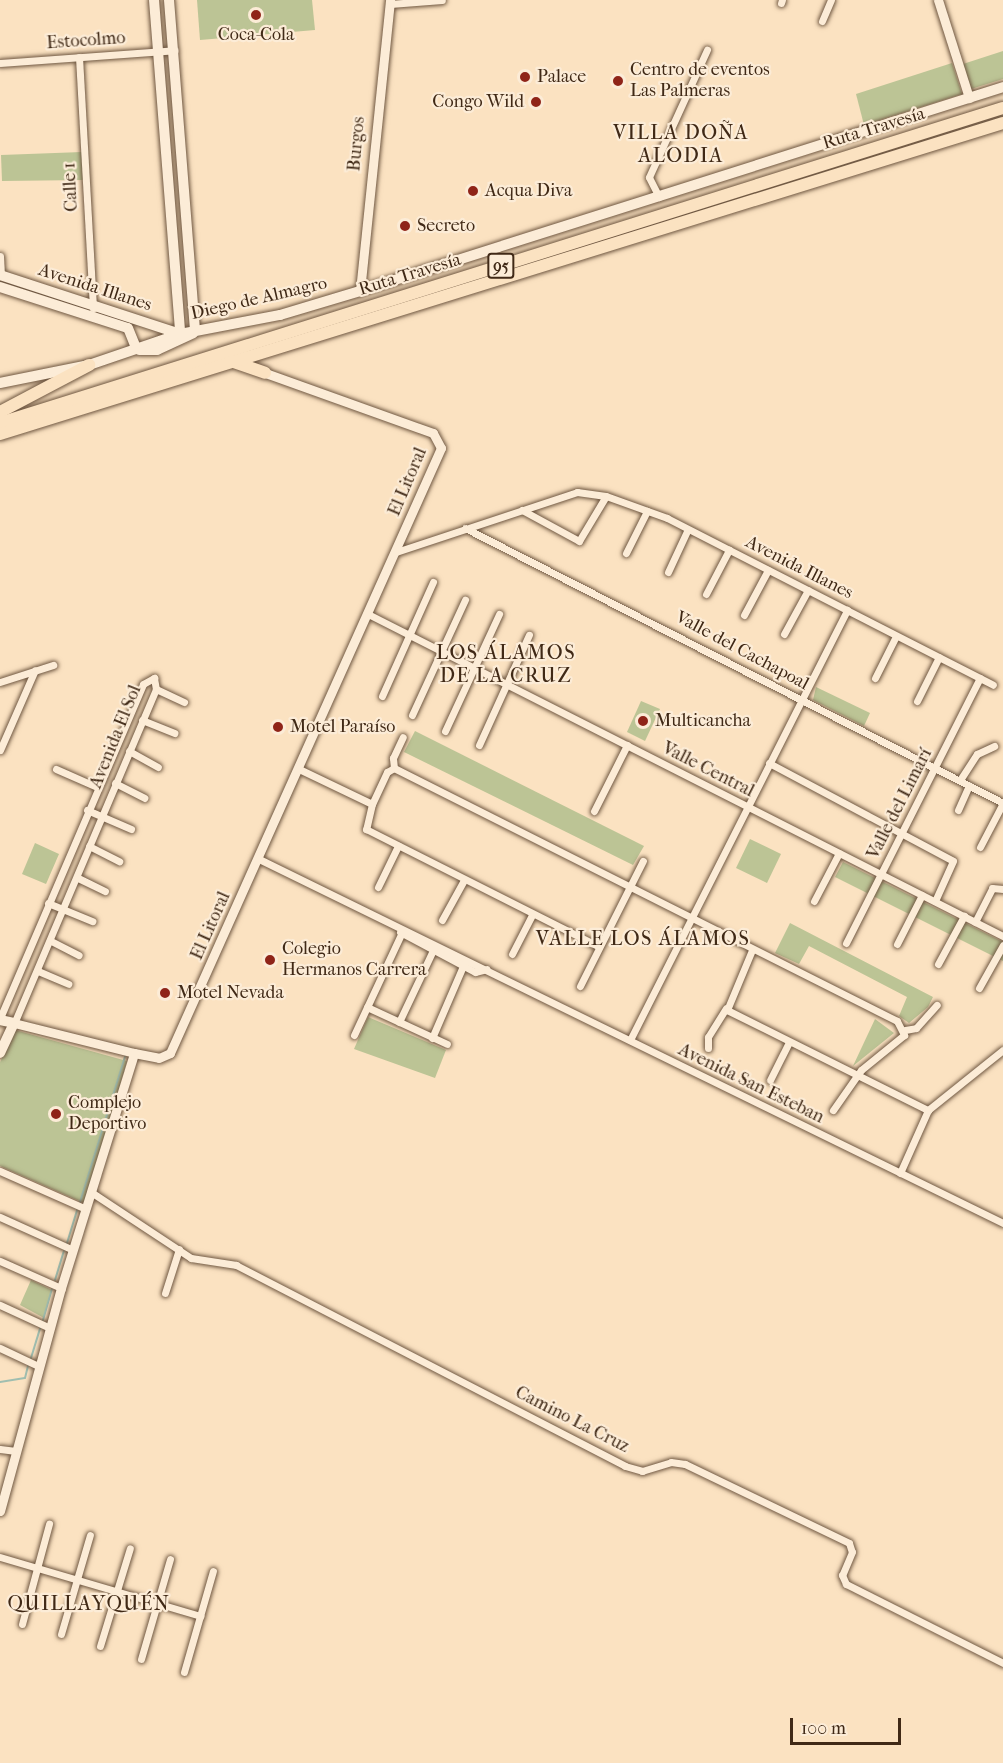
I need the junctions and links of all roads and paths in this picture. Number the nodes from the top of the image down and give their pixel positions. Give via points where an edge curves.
1 (154, 0) edge
2 (169, 0) edge
3 (442, 0) edge
4 (831, 0) edge
5 (938, 0) edge
6 (390, 2) edge
7 (822, 21) dead end
8 (175, 50) junction
9 (707, 50) dead end
10 (160, 51) junction
11 (79, 57) junction
12 (0, 63) edge
13 (1003, 87) edge
14 (969, 98) junction
15 (1003, 108) edge
16 (1003, 123) edge
17 (659, 197) junction
18 (0, 256) edge
19 (0, 279) edge
20 (360, 291) junction
21 (93, 310) junction
22 (195, 330) junction
23 (180, 334) junction
24 (136, 348) junction
25 (272, 348) junction
26 (231, 361) junction
27 (89, 365) junction
28 (265, 373) junction
29 (0, 383) edge
30 (0, 412) edge
31 (0, 423) edge
32 (0, 434) edge
33 (606, 496) junction
34 (522, 510) junction
35 (647, 511) junction
36 (465, 528) junction
37 (688, 529) junction
38 (729, 550) junction
39 (396, 552) junction
40 (626, 553) dead end
41 (768, 570) junction
42 (668, 572) dead end
43 (433, 582) dead end
44 (808, 591) junction
45 (706, 594) dead end
46 (465, 600) dead end
47 (847, 610) junction
48 (499, 614) dead end
49 (368, 615) junction
50 (744, 615) dead end
51 (784, 634) dead end
52 (408, 635) junction
53 (529, 635) dead end
54 (896, 636) junction
55 (441, 652) junction
56 (939, 657) junction
57 (53, 665) dead end
58 (474, 668) junction
59 (35, 670) junction
60 (875, 678) dead end
61 (980, 678) junction
62 (0, 682) edge
63 (506, 684) junction
64 (993, 686) dead end
65 (156, 689) junction
66 (382, 696) dead end
67 (801, 700) junction
68 (917, 701) dead end
69 (184, 702) dead end
70 (412, 715) dead end
71 (142, 720) junction
72 (445, 731) dead end
73 (175, 734) dead end
74 (403, 737) dead end
75 (627, 745) junction
76 (479, 746) dead end
77 (994, 746) dead end
78 (0, 750) edge
79 (129, 750) junction
80 (769, 763) junction
81 (158, 767) dead end
82 (936, 767) junction
83 (56, 768) dead end
84 (394, 768) junction
85 (299, 769) junction
86 (960, 780) junction
87 (115, 783) junction
88 (969, 785) junction
89 (97, 787) junction
90 (144, 798) dead end
91 (1003, 803) edge
92 (372, 804) junction
93 (746, 806) junction
94 (87, 810) junction
95 (958, 810) dead end
96 (594, 811) dead end
97 (102, 817) junction
98 (131, 829) dead end
99 (901, 834) junction
100 (89, 846) junction
101 (398, 846) junction
102 (980, 847) dead end
103 (839, 853) junction
104 (259, 859) junction
105 (119, 861) dead end
106 (643, 861) dead end
107 (880, 874) junction
108 (78, 878) junction
109 (464, 880) junction
110 (378, 887) dead end
111 (630, 887) junction
112 (1003, 889) edge
113 (105, 891) dead end
114 (922, 895) junction
115 (814, 901) dead end
116 (935, 902) junction
117 (48, 903) junction
118 (64, 910) junction
119 (532, 915) junction
120 (964, 916) junction
121 (690, 917) junction
122 (442, 920) dead end
123 (92, 921) dead end
124 (393, 922) junction
125 (975, 922) junction
126 (401, 934) junction
127 (1003, 936) edge
128 (51, 941) junction
129 (846, 943) dead end
130 (897, 944) dead end
131 (1003, 945) edge
132 (597, 946) junction
133 (433, 950) junction
134 (752, 950) junction
135 (512, 954) dead end
136 (79, 955) dead end
137 (938, 964) dead end
138 (463, 966) junction
139 (487, 969) junction
140 (38, 971) junction
141 (68, 984) dead end
142 (580, 986) dead end
143 (979, 988) dead end
144 (937, 1005) dead end
145 (367, 1007) junction
146 (726, 1008) junction
147 (0, 1019) edge
148 (399, 1022) junction
149 (14, 1023) junction
150 (905, 1030) junction
151 (354, 1035) dead end
152 (432, 1038) junction
153 (630, 1040) junction
154 (789, 1042) junction
155 (447, 1044) dead end
156 (708, 1048) dead end
157 (1003, 1050) edge
158 (0, 1053) edge
159 (134, 1053) junction
160 (857, 1075) junction
161 (770, 1080) dead end
162 (833, 1110) dead end
163 (928, 1110) junction
164 (0, 1171) edge
165 (900, 1173) junction
166 (92, 1192) junction
167 (86, 1209) junction
168 (0, 1217) edge
169 (1003, 1222) edge
170 (179, 1249) junction
171 (73, 1250) junction
172 (0, 1261) edge
173 (61, 1288) junction
174 (165, 1293) dead end
175 (0, 1305) edge
176 (50, 1328) junction
177 (0, 1348) edge
178 (38, 1366) junction
179 (0, 1449) edge
180 (16, 1451) junction
181 (0, 1511) edge
182 (49, 1524) dead end
183 (90, 1535) dead end
184 (129, 1548) dead end
185 (0, 1557) edge
186 (170, 1559) dead end
187 (36, 1568) junction
188 (213, 1571) dead end
189 (76, 1580) junction
190 (116, 1592) junction
191 (156, 1603) junction
192 (200, 1616) junction
193 (22, 1624) dead end
194 (61, 1634) dead end
195 (100, 1646) dead end
196 (141, 1659) dead end
197 (1003, 1663) edge
198 (184, 1672) dead end

1 - 10 main road
2 - 8 main road
3 - 6 street
4 - 7 street
5 - 14 street
6 - 20 street, Burgos
8 - 10 street, Estocolmo
8 - 22 main road
9 - 17 street via 650,177
10 - 11 street, Estocolmo
10 - 23 main road
11 - 12 street, Estocolmo
11 - 21 street, Calle 1
13 - 14 main road, Diego de Almagro
14 - 17 main road, Diego de Almagro
15 - 31 highway, Ruta Travesía / 95
16 - 25 highway, Ruta Travesía / 95
17 - 20 main road, Diego de Almagro
18 - 19 street
19 - 21 main road, Avenida Illanes
20 - 22 main road, Diego de Almagro via 280,315
21 - 23 main road, Avenida Illanes
21 - 24 main road, Avenida Illanes via 128,328
22 - 23 main road, Diego de Almagro
22 - 24 main road via 184,340 157,350
23 - 24 main road, Diego de Almagro
24 - 27 main road, Diego de Almagro
25 - 26 highway, Ruta Travesía / 95
25 - 28 highway via 264,359
26 - 28 highway
26 - 32 highway, Ruta Travesía / 95
27 - 29 main road, Diego de Almagro
27 - 30 highway
28 - 39 street, El Litoral via 439,438 441,448
33 - 34 street, Avenida Illanes via 585,492
33 - 34 street via 579,542
33 - 35 street, Avenida Illanes
34 - 36 street
35 - 37 street, Avenida Illanes
35 - 40 street
36 - 39 street
36 - 67 street, Valle del Cachapoal
37 - 38 street, Avenida Illanes
37 - 42 street
38 - 41 street, Avenida Illanes
38 - 45 street
39 - 49 street, El Litoral
41 - 44 street, Avenida Illanes
41 - 50 street
43 - 52 street
44 - 47 street, Avenida Illanes
44 - 51 street
46 - 55 street
47 - 54 street, Avenida Illanes
47 - 67 street
48 - 58 street
49 - 52 street, Valle Central
49 - 85 street, El Litoral
52 - 55 street, Valle Central
52 - 66 street
53 - 63 street
54 - 56 street, Avenida Illanes
54 - 60 street
55 - 58 street, Valle Central
55 - 70 street
56 - 61 street, Avenida Illanes
56 - 68 street
57 - 59 street
58 - 63 street, Valle Central
58 - 72 street
59 - 62 street
59 - 78 street
61 - 64 street, Avenida Illanes
61 - 82 street, Valle del Limarí
63 - 75 street, Valle Central
63 - 76 street
65 - 69 street
65 - 71 street, Avenida El Sol
65 - 89 street, Avenida El Sol via 154,678 143,684
67 - 80 street
67 - 82 street, Valle del Cachapoal
71 - 73 street
71 - 79 street, Avenida El Sol
74 - 84 street via 393,758
75 - 93 street, Valle Central
75 - 96 street
77 - 86 street via 977,754
79 - 81 street
79 - 87 street, Avenida El Sol
80 - 93 street
80 - 99 street
82 - 86 street, Valle del Cachapoal
82 - 99 street, Valle del Limarí
83 - 89 street
84 - 92 street via 387,772
84 - 111 street
85 - 92 street
85 - 104 street, El Litoral
86 - 88 street, Valle del Cachapoal
87 - 90 street
87 - 97 street, Avenida El Sol
88 - 91 street, Valle del Cachapoal
88 - 95 street
89 - 94 street, Avenida El Sol
91 - 102 street
92 - 101 street via 366,829
93 - 103 street, Valle Central
93 - 121 street
94 - 97 street
94 - 117 street, Avenida El Sol
97 - 98 street
97 - 100 street, Avenida El Sol
99 - 107 street, Valle del Limarí
99 - 116 street via 954,862
100 - 105 street
100 - 108 street, Avenida El Sol
101 - 109 street
101 - 110 street
103 - 107 street, Valle Central
103 - 115 street
104 - 124 street, Avenida San Esteban
104 - 159 street, El Litoral via 170,1053 159,1058
106 - 111 street
107 - 114 street, Valle Central
107 - 129 street, Valle del Limarí
108 - 113 street
108 - 118 street, Avenida El Sol
109 - 119 street
109 - 122 street
111 - 121 street
111 - 132 street
112 - 125 street via 992,888
114 - 116 street, Valle Central
114 - 130 street
116 - 120 street, Valle Central
117 - 118 street
117 - 147 street, Avenida El Sol
118 - 123 street
118 - 128 street, Avenida El Sol
119 - 132 street
119 - 135 street
120 - 125 street, Valle Central
120 - 137 street
121 - 134 street
121 - 153 street
124 - 126 street, Avenida San Esteban
124 - 139 street, Avenida San Esteban
125 - 127 street, Valle Central
126 - 133 street, Avenida San Esteban
126 - 145 street
128 - 136 street
128 - 140 street, Avenida El Sol
131 - 143 street
132 - 142 street
133 - 138 street, Avenida San Esteban
133 - 148 street
134 - 146 street
134 - 150 street via 897,1021
138 - 139 street, Avenida San Esteban via 475,972
138 - 152 street
139 - 153 street, Avenida San Esteban
140 - 141 street
140 - 149 street, Avenida El Sol
144 - 150 street via 916,1028
145 - 148 street
145 - 151 street
146 - 154 street
146 - 156 street via 708,1037
147 - 149 main road
148 - 152 street
149 - 158 main road, Avenida El Sol
149 - 159 street
150 - 160 street
152 - 155 street
153 - 165 street, Avenida San Esteban
154 - 160 street
154 - 161 street
157 - 163 street
159 - 166 street
160 - 162 street via 840,1108
160 - 163 street
163 - 165 street
164 - 167 street
165 - 169 street, Avenida San Esteban
166 - 167 street
166 - 170 street, Camino La Cruz
167 - 171 street
168 - 171 street
170 - 174 street
170 - 197 street, Camino La Cruz via 200,1261 236,1265 625,1466 642,1471 671,1462 685,1464 849,1543 852,1552 842,1575 846,1584
171 - 173 street
172 - 173 street
173 - 176 street
175 - 176 street
176 - 178 street
177 - 178 street
178 - 180 street
179 - 180 street
180 - 181 street
182 - 187 street
183 - 189 street
184 - 190 street
185 - 187 street
186 - 191 street
187 - 189 street
187 - 193 street
188 - 192 street
189 - 190 street
189 - 194 street
190 - 191 street
190 - 195 street
191 - 192 street
191 - 196 street
192 - 198 street

